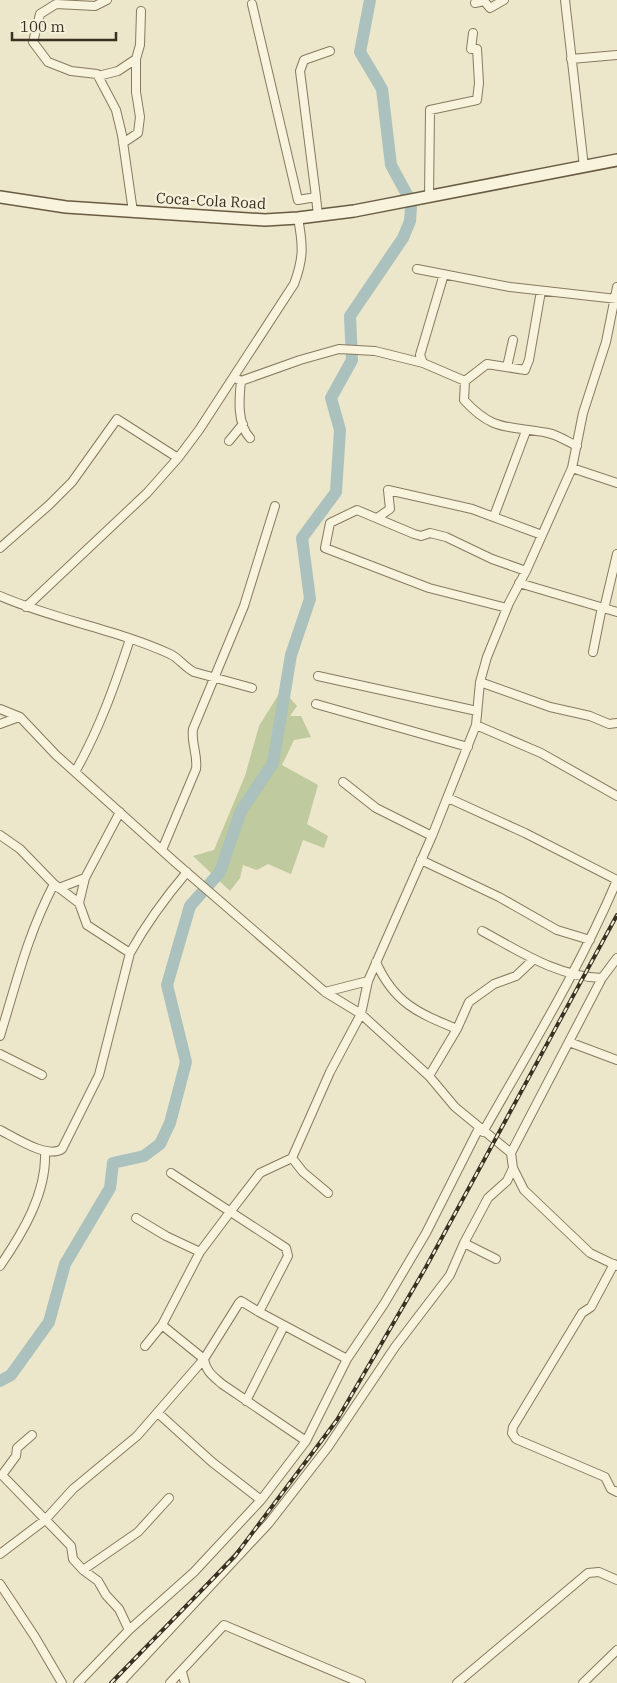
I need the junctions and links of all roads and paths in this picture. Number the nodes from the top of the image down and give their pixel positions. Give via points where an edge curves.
1 (107, 0) edge
2 (504, 0) edge
3 (565, 0) edge
4 (252, 4) dead end
5 (475, 4) dead end
6 (141, 11) dead end
7 (473, 33) dead end
8 (330, 51) dead end
9 (617, 55) edge
10 (136, 59) junction
11 (571, 59) junction
12 (98, 76) junction
13 (123, 143) junction
14 (617, 160) edge
15 (584, 167) junction
16 (0, 197) edge
17 (316, 197) junction
18 (424, 197) junction
19 (133, 212) junction
20 (318, 216) junction
21 (298, 218) junction
22 (417, 269) dead end
23 (444, 274) junction
24 (617, 287) edge
25 (541, 291) junction
26 (616, 300) edge
27 (512, 340) dead end
28 (423, 364) junction
29 (507, 367) junction
30 (232, 378) junction
31 (241, 381) junction
32 (465, 381) junction
33 (243, 424) junction
34 (526, 431) junction
35 (250, 438) dead end
36 (229, 441) dead end
37 (577, 446) junction
38 (178, 458) junction
39 (572, 468) junction
40 (617, 483) edge
41 (275, 506) dead end
42 (494, 516) junction
43 (377, 518) junction
44 (542, 535) junction
45 (0, 548) edge
46 (617, 554) edge
47 (526, 571) junction
48 (519, 584) junction
49 (0, 596) edge
50 (26, 607) junction
51 (507, 608) junction
52 (603, 608) junction
53 (617, 612) edge
54 (130, 640) junction
55 (593, 652) dead end
56 (318, 676) dead end
57 (214, 678) junction
58 (480, 682) junction
59 (252, 688) dead end
60 (316, 704) dead end
61 (0, 709) edge
62 (477, 711) junction
63 (20, 716) junction
64 (617, 723) edge
65 (0, 724) edge
66 (476, 725) junction
67 (468, 747) junction
68 (74, 772) junction
69 (343, 782) dead end
70 (617, 796) edge
71 (448, 798) junction
72 (120, 812) junction
73 (0, 835) edge
74 (432, 836) junction
75 (162, 850) junction
76 (421, 860) junction
77 (187, 872) junction
78 (84, 878) junction
79 (617, 880) edge
80 (57, 886) junction
81 (79, 903) junction
82 (482, 931) dead end
83 (590, 940) junction
84 (130, 953) junction
85 (617, 958) edge
86 (534, 959) junction
87 (376, 962) junction
88 (572, 975) junction
89 (602, 978) junction
90 (368, 981) junction
91 (325, 992) junction
92 (361, 1014) junction
93 (457, 1029) junction
94 (0, 1036) edge
95 (568, 1042) junction
96 (0, 1054) edge
97 (617, 1060) edge
98 (42, 1075) dead end
99 (429, 1076) junction
100 (0, 1130) edge
101 (481, 1130) junction
102 (45, 1152) junction
103 (511, 1152) junction
104 (292, 1158) junction
105 (513, 1168) junction
106 (172, 1173) dead end
107 (328, 1194) dead end
108 (230, 1212) junction
109 (136, 1218) dead end
110 (464, 1243) junction
111 (200, 1252) junction
112 (496, 1259) dead end
113 (616, 1265) edge
114 (0, 1266) edge
115 (259, 1312) junction
116 (162, 1325) junction
117 (284, 1326) junction
118 (145, 1346) dead end
119 (204, 1359) junction
120 (346, 1359) junction
121 (246, 1401) junction
122 (158, 1412) junction
123 (32, 1435) dead end
124 (306, 1441) junction
125 (2, 1478) edge
126 (617, 1492) edge
127 (169, 1498) dead end
128 (261, 1500) junction
129 (45, 1520) junction
130 (0, 1554) edge
131 (83, 1570) junction
132 (617, 1580) edge
133 (0, 1584) edge
134 (129, 1630) junction
135 (617, 1650) edge
136 (182, 1672) junction
137 (351, 1681) edge
138 (62, 1683) edge
139 (78, 1683) edge
140 (120, 1683) edge
141 (170, 1683) edge
142 (185, 1683) edge
143 (361, 1683) edge
144 (457, 1683) edge
145 (583, 1683) edge

1 - 12 street via 95,6 56,4 40,14 34,42 48,62
2 - 5 street via 490,8 484,1
3 - 11 street
4 - 17 street via 298,200
6 - 10 street via 140,45
7 - 18 street via 471,49 477,49 477,100 430,110
8 - 17 street via 304,60 300,71
9 - 11 street
10 - 12 street via 118,71
10 - 13 street via 138,133
11 - 15 street
12 - 13 street via 116,110
13 - 19 street
14 - 15 street, Coca-Cola Road
15 - 18 street, Coca-Cola Road
16 - 19 street, Coca-Cola Road via 66,207
17 - 20 street
18 - 20 street, Coca-Cola Road
19 - 21 street, Coca-Cola Road via 265,220
20 - 21 street, Coca-Cola Road
21 - 30 street via 303,249 294,284
22 - 23 street
23 - 25 street
23 - 28 street via 420,356
24 - 26 street
25 - 26 street
25 - 29 street via 528,366 522,371
26 - 37 street via 583,413
27 - 29 street
28 - 31 street via 375,352 339,349
28 - 32 street
29 - 32 street via 497,364 482,366
30 - 31 street
30 - 38 street
31 - 33 street via 239,399
32 - 34 street via 464,400 480,417 491,423
33 - 35 street
33 - 36 street
34 - 37 street via 549,433
34 - 42 street
37 - 39 street
38 - 45 street via 117,419 72,482
38 - 50 street via 146,493
39 - 40 street
39 - 44 street
41 - 57 street via 244,606
42 - 43 street via 388,490 390,509
42 - 44 street
43 - 47 street via 421,536 430,533 446,537
43 - 51 street via 357,510 330,523 325,548 429,588
44 - 47 street
46 - 52 street
47 - 48 street
48 - 51 street
48 - 52 street
49 - 50 street
50 - 54 street
51 - 58 street
52 - 53 street
52 - 55 street
54 - 57 street via 171,654 185,667
54 - 68 street via 113,691 89,747
56 - 62 street
57 - 59 street
57 - 75 street via 191,739 196,769
58 - 62 street
58 - 64 street via 550,707 609,724
60 - 67 street
61 - 63 street
62 - 66 street
63 - 65 street
63 - 68 street
66 - 67 street
66 - 70 street via 541,753
67 - 71 street
68 - 72 street
69 - 74 street via 376,808
71 - 74 street
71 - 79 street via 526,833
72 - 75 street
72 - 78 street
73 - 80 street via 20,849
74 - 76 street
75 - 77 street
76 - 83 street via 499,897 557,930
76 - 87 street
77 - 84 street via 151,916
77 - 91 street
78 - 80 street
78 - 81 street
79 - 83 street
80 - 81 street
80 - 94 street via 39,913
81 - 84 street via 87,925
82 - 86 street
83 - 88 street
84 - 102 street via 99,1075 62,1149 56,1153
85 - 89 street
86 - 88 street
86 - 93 street via 516,976 477,995
87 - 90 street
87 - 93 street via 396,996 423,1015
88 - 89 street
88 - 101 street
89 - 95 street
90 - 91 street
90 - 92 street
91 - 92 street
92 - 99 street
92 - 104 street via 330,1072
93 - 99 street
95 - 97 street
95 - 103 street
96 - 98 street
99 - 101 street via 455,1107
100 - 102 street
101 - 103 street
101 - 120 street via 426,1234
102 - 114 street via 40,1191 17,1242
103 - 105 street
104 - 107 street via 302,1172
104 - 108 street via 260,1173
105 - 110 street via 507,1181 488,1198
105 - 113 street via 524,1190 590,1253
106 - 108 street
108 - 111 street
108 - 115 street via 288,1252
109 - 111 street
110 - 112 street
110 - 140 street via 450,1275 395,1346 328,1447 269,1523
111 - 116 street
113 - 126 street via 525,1404 512,1433 516,1439 605,1477 611,1490
115 - 117 street
115 - 119 street via 239,1303
116 - 118 street
116 - 119 street
117 - 120 street
117 - 121 street
119 - 121 street via 209,1374
119 - 122 street
120 - 124 street
121 - 124 street
122 - 128 street via 212,1462
122 - 129 street via 137,1436 73,1489
123 - 125 street via 18,1448
124 - 128 street
125 - 129 street
127 - 131 street via 138,1532
128 - 134 street via 194,1572
129 - 130 street
129 - 131 street via 71,1546 73,1559
131 - 134 street via 98,1581 119,1609
132 - 144 street via 599,1572 588,1573
133 - 138 street
134 - 139 street
135 - 145 street
136 - 137 street via 224,1625
136 - 141 street
136 - 142 street
137 - 143 street

